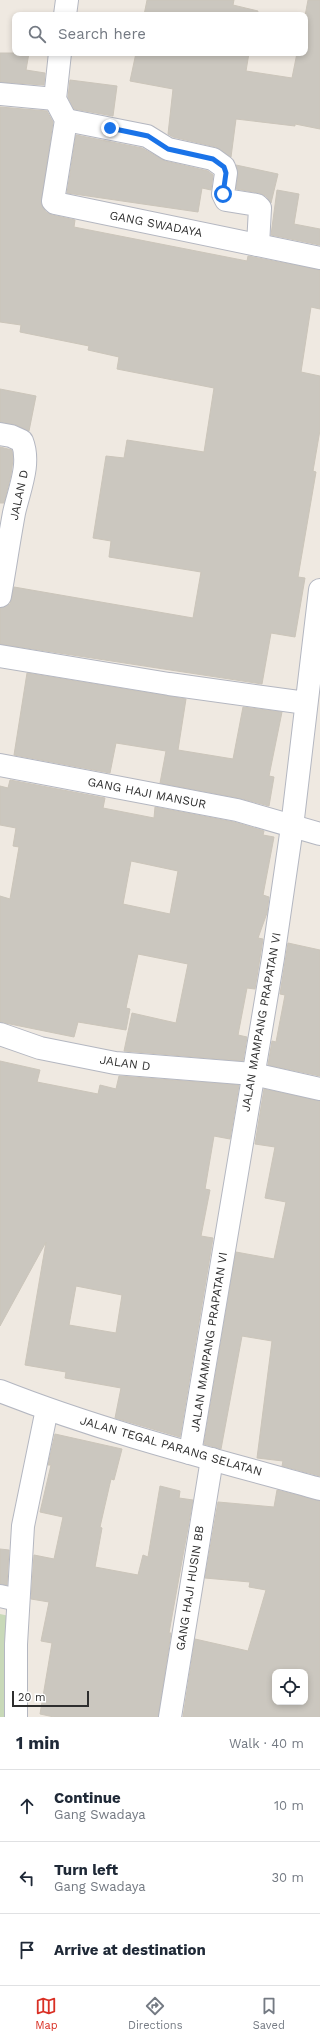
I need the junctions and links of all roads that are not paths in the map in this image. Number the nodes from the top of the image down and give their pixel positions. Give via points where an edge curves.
1 (67, 0) edge
2 (65, 12) edge
3 (60, 56) edge
4 (0, 94) edge
5 (55, 99) junction
6 (66, 120) junction
7 (258, 244) junction
8 (320, 258) edge
9 (0, 434) edge
10 (320, 590) edge
11 (0, 596) edge
12 (0, 656) edge
13 (306, 703) junction
14 (0, 765) edge
15 (292, 827) junction
16 (320, 834) edge
17 (0, 1034) edge
18 (253, 1074) junction
19 (320, 1089) edge
20 (0, 1390) edge
21 (47, 1409) junction
22 (190, 1453) junction
23 (212, 1459) junction
24 (320, 1489) edge
25 (9, 1598) edge
26 (16, 1717) edge
27 (170, 1717) edge

1 - 2 street
3 - 5 street
4 - 5 street
5 - 6 street
6 - 7 street via 148,136 168,149 213,159 221,164 226,173 223,194 226,200 257,205 260,208
6 - 7 street, GANG SWADAYA via 53,201 55,203
7 - 8 street, GANG SWADAYA
9 - 11 street, JALAN D via 22,441 26,451
10 - 13 street, JALAN MAMPANG PRAPATAN VI
12 - 13 street via 169,684
13 - 15 street, JALAN MAMPANG PRAPATAN VI
14 - 15 street, GANG HAJI MANSUR via 237,810
15 - 16 street, GANG HAJI MANSUR
15 - 18 street, JALAN MAMPANG PRAPATAN VI
17 - 18 street, JALAN D via 40,1048 115,1063
18 - 19 street, JALAN D
18 - 22 street, JALAN MAMPANG PRAPATAN VI
20 - 21 street, JALAN TEGAL PARANG SELATAN
21 - 22 street, JALAN TEGAL PARANG SELATAN via 132,1438
21 - 25 street
22 - 23 street, JALAN TEGAL PARANG SELATAN
23 - 24 street, JALAN TEGAL PARANG SELATAN
23 - 27 street, GANG HAJI HUSIN BB
25 - 26 street via 16,1644

